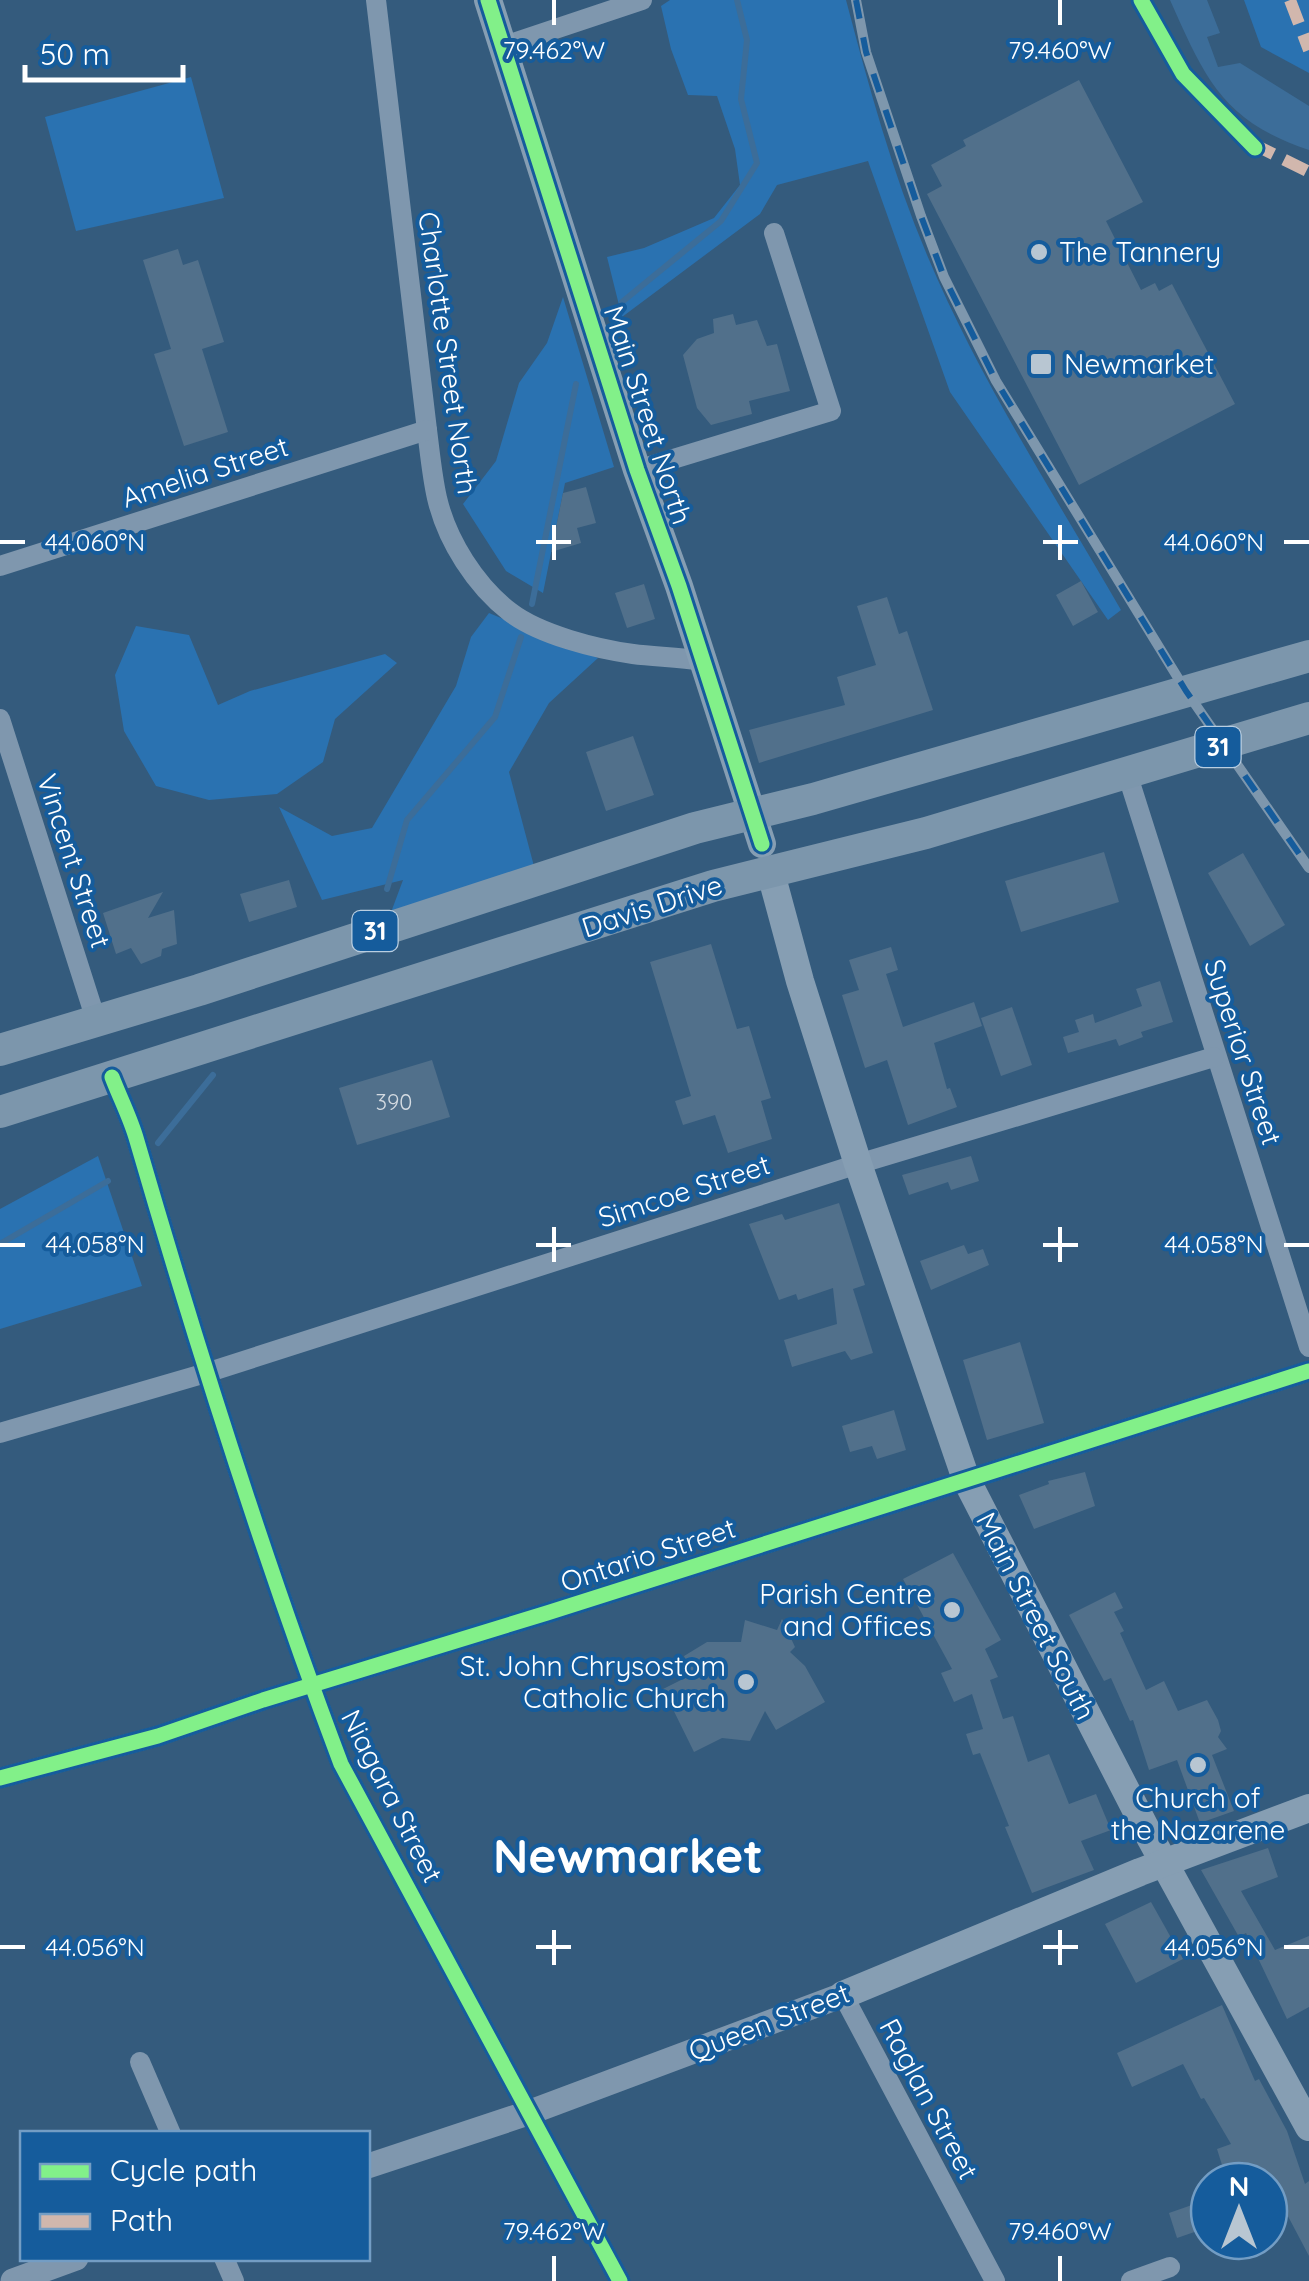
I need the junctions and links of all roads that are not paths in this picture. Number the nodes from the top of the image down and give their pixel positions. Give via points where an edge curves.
1 (376, 0) edge
2 (488, 0) edge
3 (642, 0) edge
4 (504, 46) junction
5 (774, 233) dead end
6 (427, 430) junction
7 (638, 470) junction
8 (0, 566) edge
9 (1309, 656) edge
10 (702, 661) junction
11 (1309, 718) edge
12 (0, 719) edge
13 (1127, 773) junction
14 (761, 843) junction
15 (96, 1020) junction
16 (0, 1050) edge
17 (1214, 1057) junction
18 (112, 1077) junction
19 (0, 1112) edge
20 (858, 1164) junction
21 (1309, 1347) edge
22 (1309, 1371) edge
23 (206, 1373) junction
24 (0, 1432) edge
25 (966, 1479) junction
26 (311, 1685) junction
27 (0, 1778) edge
28 (1309, 1808) edge
29 (1165, 1862) junction
30 (843, 1995) junction
31 (140, 2062) dead end
32 (528, 2113) junction
33 (1309, 2127) edge
34 (170, 2131) edge
35 (370, 2165) edge
36 (68, 2261) edge
37 (1170, 2267) dead end
38 (12, 2281) edge
39 (620, 2281) edge
40 (996, 2281) edge
41 (1131, 2281) edge

1 - 6 street, Charlotte Street North
2 - 4 main road, Main Street North
3 - 4 street
4 - 7 main road, Main Street North
5 - 7 street via 831,411
6 - 8 street, Amelia Street
6 - 10 street, Charlotte Street North via 438,501 456,546 511,614 571,640
7 - 10 main road, Main Street North
9 - 14 main road, Davis Drive / 31
10 - 14 main road, Main Street North
11 - 13 main road, Davis Drive / 31
12 - 15 street, Vincent Street
13 - 14 main road, Davis Drive / 31 via 832,858
13 - 17 street, Superior Street
14 - 15 main road, Davis Drive / 31 via 619,852
14 - 18 main road, Davis Drive / 31
14 - 20 main road, Main Street South
15 - 16 main road, Davis Drive / 31
17 - 20 street, Simcoe Street
17 - 21 street, Superior Street
18 - 19 main road, Davis Drive / 31
18 - 23 street, Niagara Street
20 - 23 street, Simcoe Street
20 - 25 main road, Main Street South
22 - 25 street, Ontario Street
23 - 24 street, Simcoe Street
23 - 26 street, Niagara Street
25 - 26 street, Ontario Street
25 - 29 main road, Main Street South
26 - 27 street, Ontario Street via 158,1736
26 - 32 street, Niagara Street via 341,1764
28 - 29 main road, Queen Street
29 - 30 main road, Queen Street
29 - 33 main road, Main Street South
30 - 32 street, Queen Street
30 - 40 street, Raglan Street
31 - 34 street
32 - 35 street, Queen Street
32 - 39 street, Niagara Street
36 - 38 street
37 - 41 street

